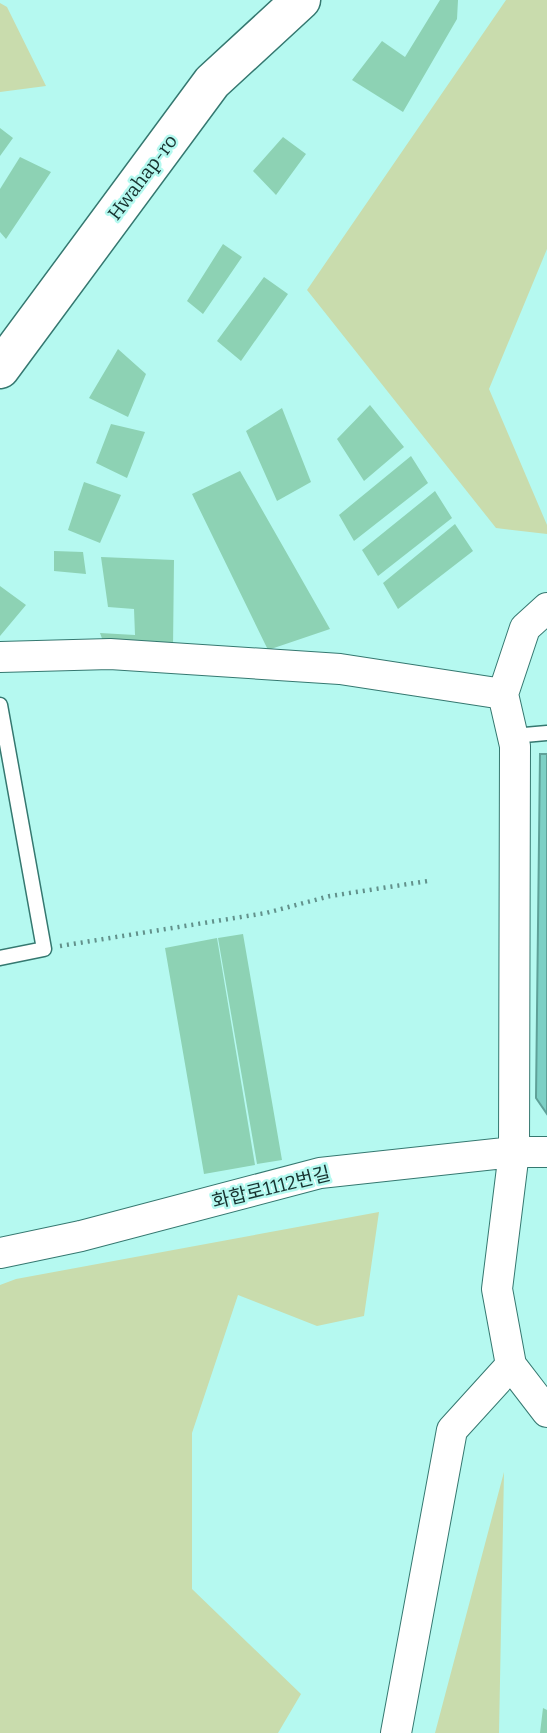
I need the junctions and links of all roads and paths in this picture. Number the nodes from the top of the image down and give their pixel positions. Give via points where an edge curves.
1 (301, 0) edge
2 (3, 358) edge
3 (547, 608) edge
4 (0, 657) edge
5 (503, 694) junction
6 (0, 705) edge
7 (547, 733) edge
8 (513, 736) junction
9 (428, 881) dead end
10 (44, 949) junction
11 (0, 958) edge
12 (514, 1152) junction
13 (547, 1152) edge
14 (0, 1252) edge
15 (511, 1364) junction
16 (547, 1412) edge
17 (396, 1733) edge

1 - 2 main road, Hwahap-ro via 212,82
3 - 5 street via 526,628
4 - 5 street via 110,654 340,669
5 - 8 street
6 - 10 lane
7 - 8 lane
8 - 12 street
9 - 10 path
10 - 11 lane
12 - 13 street, 화합로1112번길
12 - 14 street, 화합로1112번길 via 320,1173 81,1236
12 - 15 street via 497,1289
15 - 16 street
15 - 17 street via 453,1430

